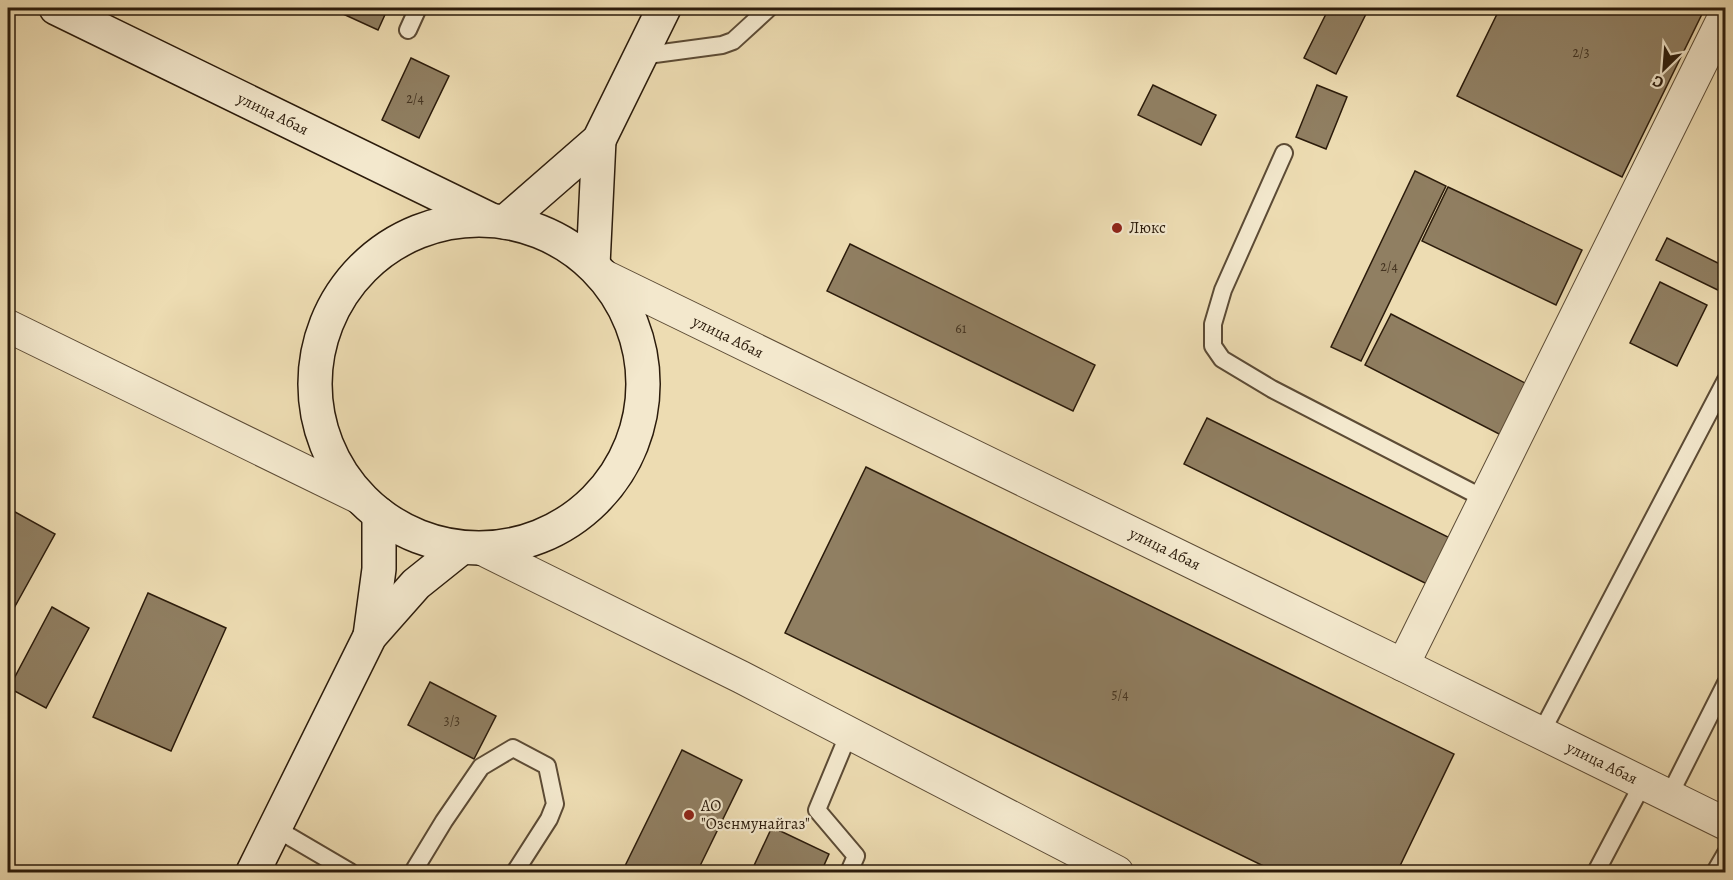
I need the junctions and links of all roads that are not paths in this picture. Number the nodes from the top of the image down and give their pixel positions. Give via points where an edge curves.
1 (418, 8) edge
2 (664, 8) edge
3 (769, 8) edge
4 (76, 12) edge
5 (1725, 13) edge
6 (408, 30) dead end
7 (640, 56) junction
8 (599, 140) junction
9 (1284, 153) dead end
10 (497, 221) junction
11 (598, 271) junction
12 (8, 326) edge
13 (1725, 380) edge
14 (1485, 499) junction
15 (370, 507) junction
16 (470, 548) junction
17 (370, 636) junction
18 (1403, 665) junction
19 (1725, 683) edge
20 (849, 733) junction
21 (1541, 733) junction
22 (1656, 790) junction
23 (1725, 824) edge
24 (275, 828) junction
25 (1725, 853) edge
26 (253, 873) edge
27 (350, 873) edge
28 (413, 873) edge
29 (515, 873) edge
30 (849, 873) edge
31 (1117, 873) edge
32 (1596, 873) edge
33 (1715, 873) edge

1 - 6 lane
2 - 7 street
3 - 7 lane via 733,41
4 - 10 street, улица Абая
5 - 14 street
7 - 8 street
8 - 10 street
8 - 11 street
9 - 14 lane via 1223,290 1213,324 1213,346 1222,359 1272,389
10 - 11 street via 552,237
10 - 15 street via 441,224 395,242 356,274 329,315 315,363 317,412 333,460
11 - 16 street via 632,322 644,374 639,427 616,476 580,515 533,540
11 - 18 street, улица Абая
12 - 15 street
13 - 21 lane
14 - 18 street
15 - 16 street via 404,530 432,541
15 - 17 street via 379,569
16 - 17 street via 416,584
16 - 20 street via 731,672
17 - 24 street
18 - 21 street, улица Абая
19 - 22 lane
20 - 30 lane via 817,810 856,856
20 - 31 street
21 - 22 street, улица Абая
22 - 23 street, улица Абая
22 - 32 lane
24 - 26 street
24 - 27 lane
25 - 33 lane
28 - 29 lane via 481,767 513,748 546,766 555,804

